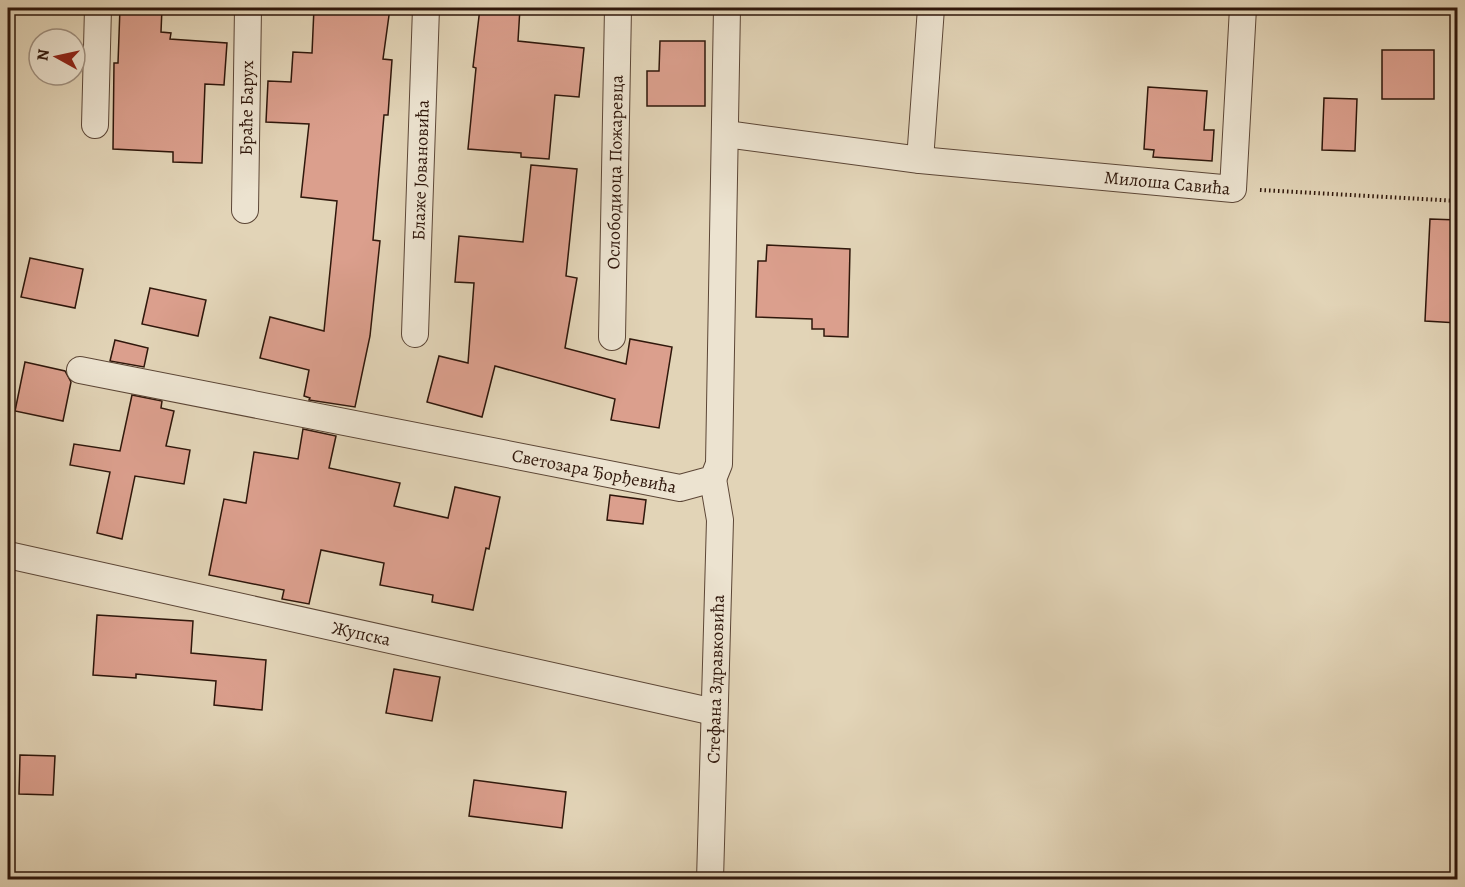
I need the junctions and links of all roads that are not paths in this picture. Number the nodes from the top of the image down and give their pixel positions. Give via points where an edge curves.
1 (98, 8) edge
2 (248, 8) edge
3 (426, 8) edge
4 (618, 8) edge
5 (727, 8) edge
6 (931, 8) edge
7 (1243, 8) edge
8 (95, 125) dead end
9 (726, 134) junction
10 (920, 160) junction
11 (245, 210) dead end
12 (416, 334) dead end
13 (612, 337) dead end
14 (80, 370) dead end
15 (713, 479) junction
16 (8, 555) edge
17 (714, 712) junction
18 (710, 879) edge

1 - 8 street
2 - 11 street, Браће Барух
3 - 12 street, Блаже Јовановића
4 - 13 street, Ослободиоца Пожаревца
5 - 9 street
6 - 10 street
7 - 10 street, Милоша Савића via 1233,189
9 - 10 street, Милоша Савића
9 - 15 street via 719,464
14 - 15 street, Светозара Ђорђевића via 680,488
15 - 17 street, Стефана Здравковића via 720,520
16 - 17 street, Жупска
17 - 18 street, Стефана Здравковића

